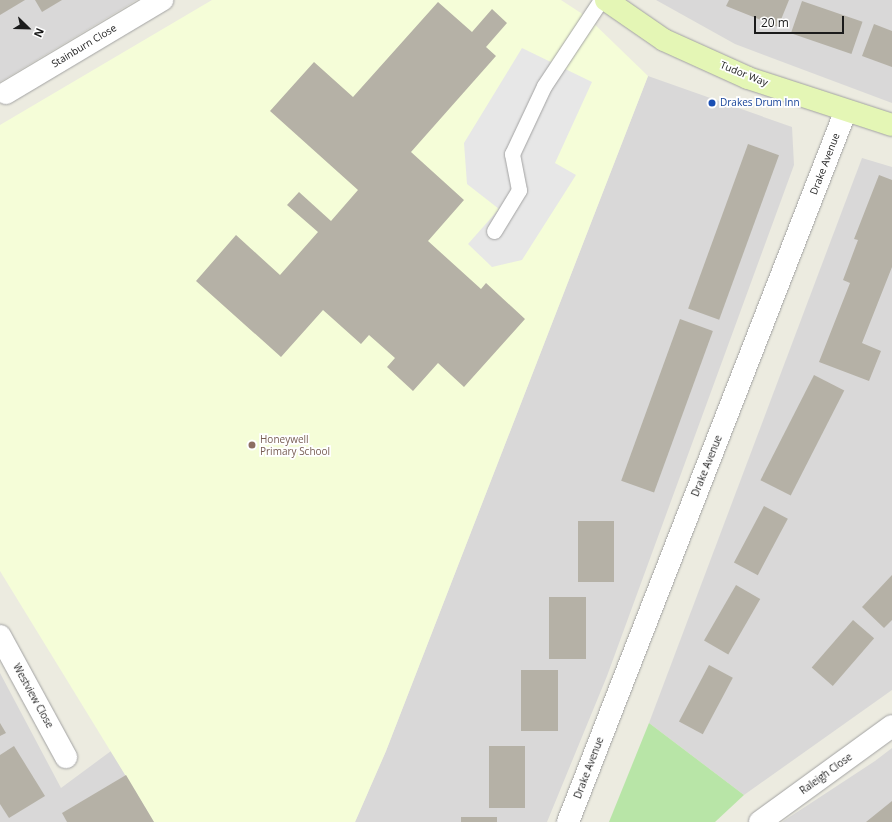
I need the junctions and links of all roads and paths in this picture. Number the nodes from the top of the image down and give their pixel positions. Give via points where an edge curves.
1 (162, 0) edge
2 (601, 0) edge
3 (606, 0) edge
4 (6, 93) dead end
5 (846, 110) junction
6 (892, 125) edge
7 (494, 231) dead end
8 (0, 636) edge
9 (892, 726) edge
10 (66, 757) dead end
11 (568, 822) edge
12 (760, 822) edge

1 - 4 street, Stainburn Close
2 - 7 lane via 544,86 512,154 519,190
3 - 5 street, Tudor Way via 664,40 748,78
5 - 6 street, Tudor Way
5 - 11 street, Drake Avenue
8 - 10 street, Westview Close
9 - 12 street, Raleigh Close

